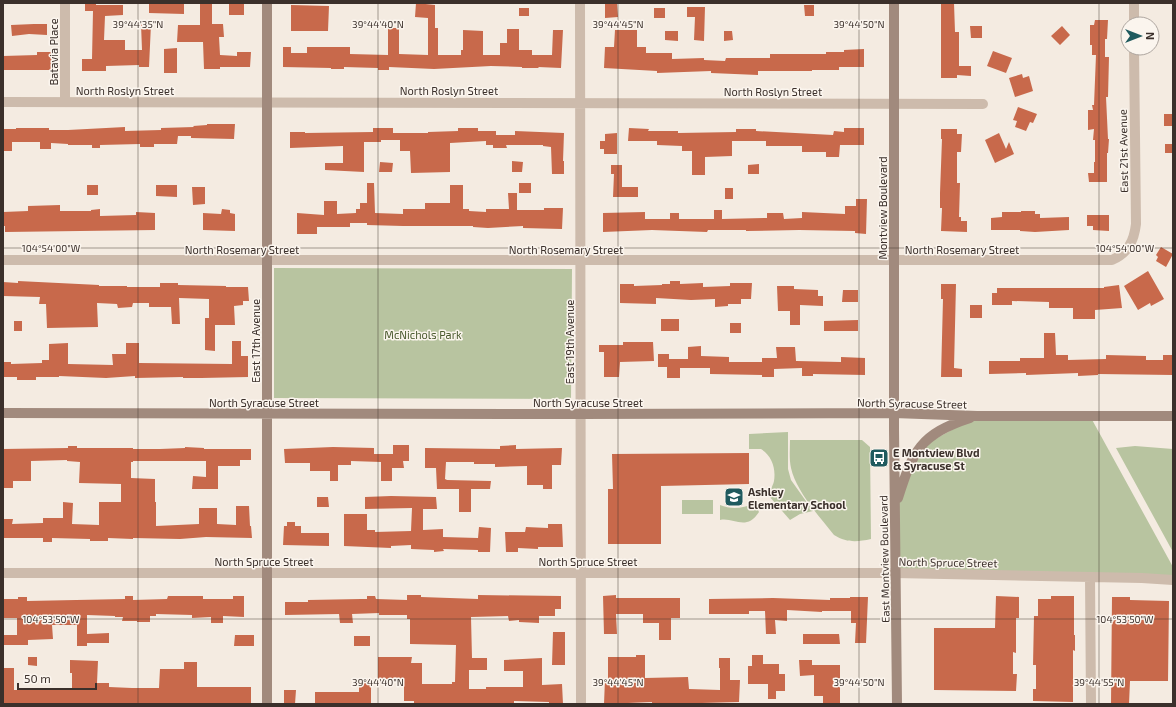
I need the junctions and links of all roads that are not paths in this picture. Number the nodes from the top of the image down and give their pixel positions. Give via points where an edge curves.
1 (65, 3) edge
2 (267, 3) edge
3 (580, 3) edge
4 (894, 3) edge
5 (1134, 3) edge
6 (1134, 16) edge
7 (1134, 56) edge
8 (3, 102) edge
9 (65, 102) junction
10 (267, 102) junction
11 (580, 102) junction
12 (894, 103) junction
13 (983, 104) dead end
14 (1126, 251) joint
15 (3, 260) edge
16 (267, 261) junction
17 (580, 261) junction
18 (895, 261) junction
19 (3, 413) edge
20 (894, 413) junction
21 (266, 414) junction
22 (580, 414) junction
23 (977, 416) junction
24 (1173, 416) edge
25 (895, 508) junction
26 (3, 573) edge
27 (267, 573) junction
28 (896, 573) junction
29 (581, 574) junction
30 (1090, 577) junction
31 (1173, 580) edge
32 (267, 704) edge
33 (582, 704) edge
34 (897, 704) edge
35 (1091, 704) edge

1 - 9 street, Batavia Place
2 - 10 street, East 17th Avenue
3 - 11 street, East 19th Avenue
4 - 12 street, Montview Boulevard
5 - 6 street
7 - 14 street, East 21st Avenue via 1136,224 1134,236
8 - 9 street, North Roslyn Street
9 - 10 street, North Roslyn Street
10 - 11 street, North Roslyn Street
10 - 16 street, East 17th Avenue
11 - 12 street, North Roslyn Street
11 - 17 street, East 19th Avenue
12 - 13 street, North Roslyn Street
12 - 18 street, Montview Boulevard
14 - 18 street, North Rosemary Street via 1119,257 1104,261
15 - 16 street, North Rosemary Street
16 - 17 street, North Rosemary Street
16 - 21 street, East 17th Avenue
17 - 18 street, North Rosemary Street
17 - 22 street, East 19th Avenue
18 - 20 street, Montview Boulevard
19 - 21 street, North Syracuse Street
20 - 22 street, North Syracuse Street
20 - 23 street, North Syracuse Street
20 - 25 street, East Montview Boulevard
21 - 22 street, North Syracuse Street
21 - 27 street, East 17th Avenue
22 - 29 street, East 19th Avenue
23 - 24 street, North Syracuse Street
23 - 25 street via 944,428 924,441 908,467
25 - 28 street, East Montview Boulevard
26 - 27 street, North Spruce Street
27 - 29 street, North Spruce Street
27 - 32 street, East 17th Avenue
28 - 29 street, North Spruce Street
28 - 30 street, North Spruce Street
28 - 34 street, East Montview Boulevard
29 - 33 street, East 19th Avenue
30 - 31 street, North Spruce Street
30 - 35 street

